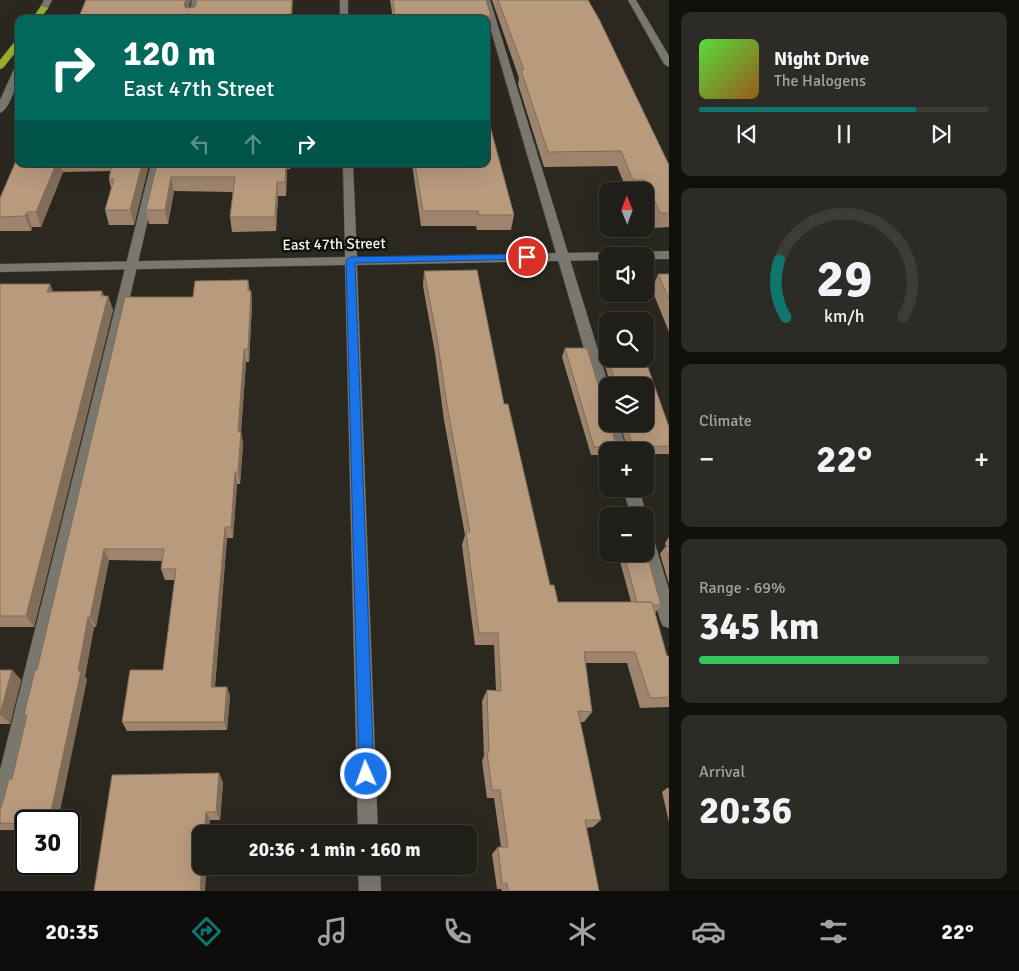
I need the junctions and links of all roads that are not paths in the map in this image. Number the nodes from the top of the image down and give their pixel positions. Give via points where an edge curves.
1 (48, 0) edge
2 (196, 0) edge
3 (344, 0) edge
4 (486, 0) edge
5 (632, 0) edge
6 (44, 8) joint
7 (40, 15) edge
8 (193, 15) edge
9 (344, 15) edge
10 (15, 47) edge
11 (669, 64) edge
12 (0, 66) edge
13 (15, 78) edge
14 (0, 110) edge
15 (155, 167) edge
16 (348, 167) edge
17 (669, 255) edge
18 (564, 257) junction
19 (351, 260) junction
20 (130, 265) junction
21 (0, 268) edge
22 (599, 377) edge
23 (652, 562) edge
24 (669, 620) edge
25 (0, 811) edge
26 (368, 825) edge
27 (369, 875) edge
28 (370, 891) edge

1 - 6 street
2 - 8 street
3 - 9 street
4 - 18 street
5 - 11 street
6 - 7 highway
10 - 12 highway
13 - 14 street
15 - 20 street
16 - 19 street
17 - 18 street, East 47th Street
18 - 19 street, East 47th Street
18 - 22 street
19 - 20 street, East 47th Street
19 - 26 street
20 - 21 street, East 47th Street
20 - 25 street
23 - 24 street
27 - 28 street

